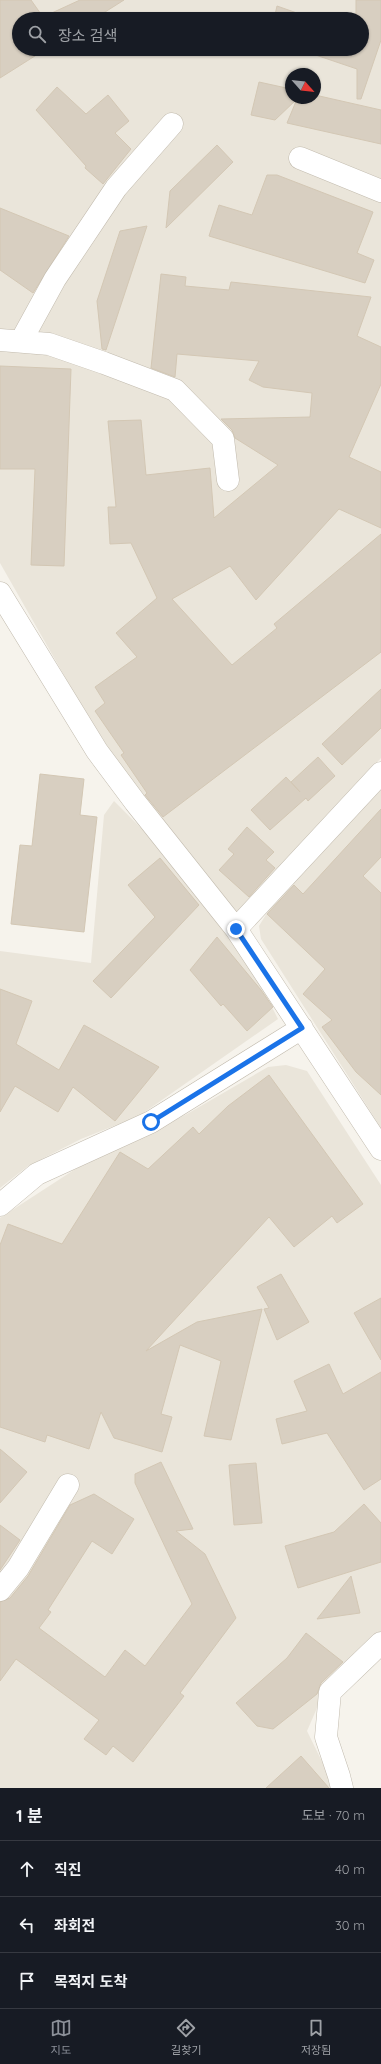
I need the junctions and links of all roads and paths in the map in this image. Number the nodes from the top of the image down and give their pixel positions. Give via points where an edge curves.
1 (172, 124) dead end
2 (300, 158) dead end
3 (381, 191) edge
4 (11, 340) edge
5 (228, 480) dead end
6 (0, 592) edge
7 (381, 773) edge
8 (236, 929) junction
9 (302, 1028) junction
10 (381, 1149) edge
11 (0, 1205) edge
12 (68, 1484) dead end
13 (0, 1590) edge
14 (381, 1644) edge
15 (342, 1788) edge

1 - 4 street via 116,188 55,280
2 - 3 street
4 - 5 street via 49,344 175,390 223,439
6 - 8 street via 97,751
7 - 8 street
8 - 9 street
9 - 10 street
9 - 11 street via 151,1122 37,1174
12 - 13 street via 18,1568
14 - 15 street via 330,1692 326,1737

